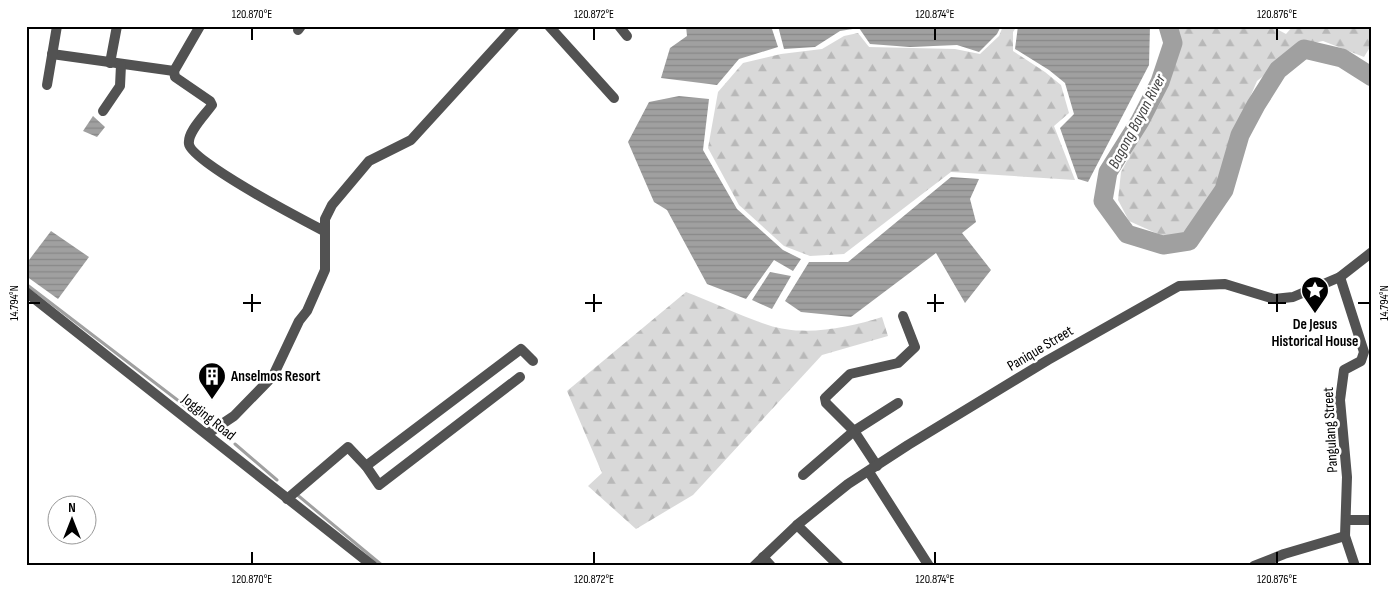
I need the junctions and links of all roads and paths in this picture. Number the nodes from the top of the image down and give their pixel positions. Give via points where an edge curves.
1 (57, 26) edge
2 (117, 26) edge
3 (200, 26) edge
4 (515, 26) edge
5 (549, 26) edge
6 (619, 26) edge
7 (627, 36) dead end
8 (52, 54) junction
9 (110, 63) junction
10 (121, 65) junction
11 (174, 71) junction
12 (47, 85) dead end
13 (614, 98) dead end
14 (103, 111) dead end
15 (324, 231) junction
16 (1372, 252) edge
17 (1340, 277) junction
18 (26, 292) edge
19 (903, 316) dead end
20 (533, 361) dead end
21 (520, 377) dead end
22 (898, 403) dead end
23 (854, 431) junction
24 (207, 434) junction
25 (366, 466) junction
26 (873, 469) junction
27 (803, 476) dead end
28 (287, 499) junction
29 (1346, 520) junction
30 (1372, 520) edge
31 (796, 525) junction
32 (1346, 536) junction
33 (763, 557) junction
34 (372, 566) edge
35 (754, 566) edge
36 (771, 566) edge
37 (839, 566) edge
38 (929, 566) edge
39 (1254, 566) edge
40 (1355, 566) edge

1 - 8 street
2 - 9 street
3 - 11 street
4 - 15 street via 411,140 369,161 332,205 325,219
5 - 13 street
6 - 7 street
8 - 9 street
8 - 12 street
9 - 10 street
10 - 11 street
10 - 14 street via 120,86
11 - 15 street via 175,77 212,105 190,135 190,150 222,173
15 - 24 street via 325,270 273,376 234,416
16 - 17 street, Panique Street
17 - 26 street, Panique Street via 1292,297 1274,299 1225,284 1179,286 1048,360
17 - 29 street, Pangulang Street via 1364,352 1361,361 1347,367 1343,374 1340,400 1347,477
18 - 24 street, Jogging Road
19 - 23 street via 915,347 898,363 850,374 825,398 826,403
20 - 25 street via 521,348
21 - 25 street via 379,485
22 - 23 street
23 - 26 street
23 - 27 street
24 - 28 street, Jogging Road
25 - 28 street via 348,447
26 - 31 street, Panique Street via 848,484
26 - 38 street
28 - 34 street, Jogging Road
29 - 30 street
29 - 32 street, Pangulang Street
31 - 33 street, Panique Street
31 - 37 street
32 - 39 street
32 - 40 street, Pangulang Street
33 - 35 street, Panique Street
33 - 36 street

